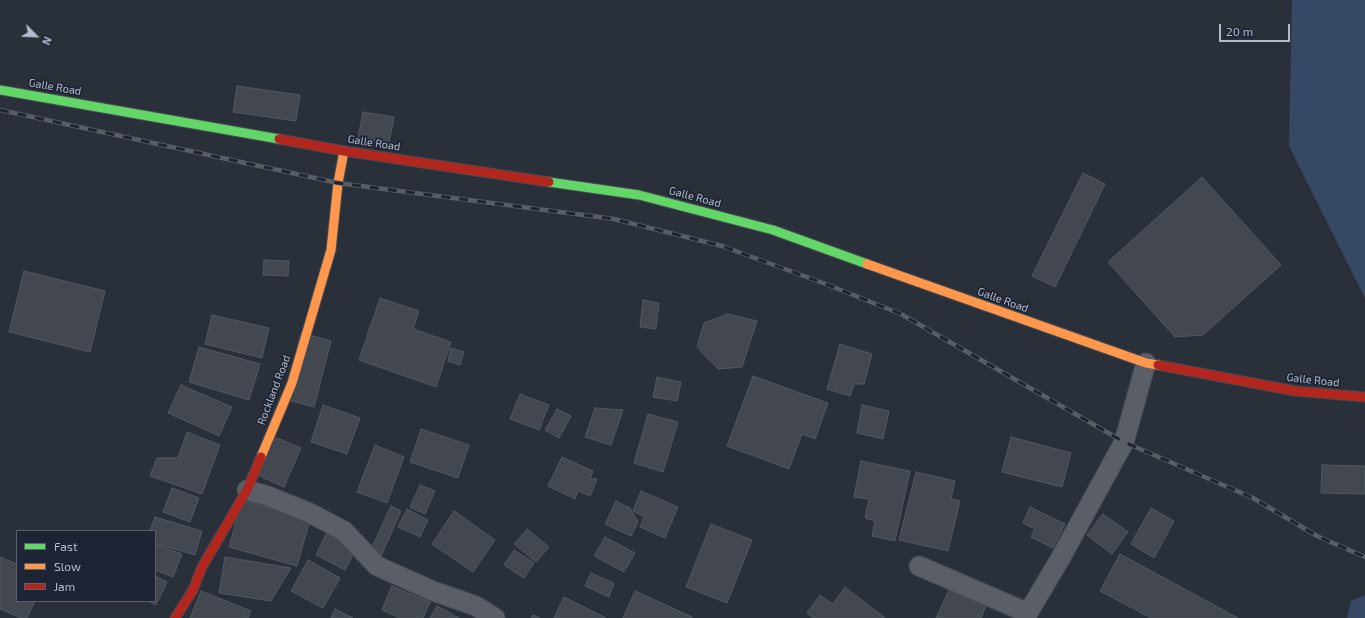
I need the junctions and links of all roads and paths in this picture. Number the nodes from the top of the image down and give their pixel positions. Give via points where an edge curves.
1 (0, 90) edge
2 (344, 151) junction
3 (1146, 364) junction
4 (1365, 397) edge
5 (247, 490) junction
6 (919, 566) dead end
7 (1026, 615) edge
8 (175, 618) edge
9 (495, 618) edge

1 - 2 main road, Galle Road
2 - 3 main road, Galle Road via 646,197 773,230
2 - 5 main road, Rockland Road via 331,250 292,383
3 - 4 main road, Galle Road via 1295,391
3 - 7 street via 1124,442
5 - 8 main road, Rockland Road
5 - 9 street via 310,513 344,531 377,566 433,591 476,606
6 - 7 street

